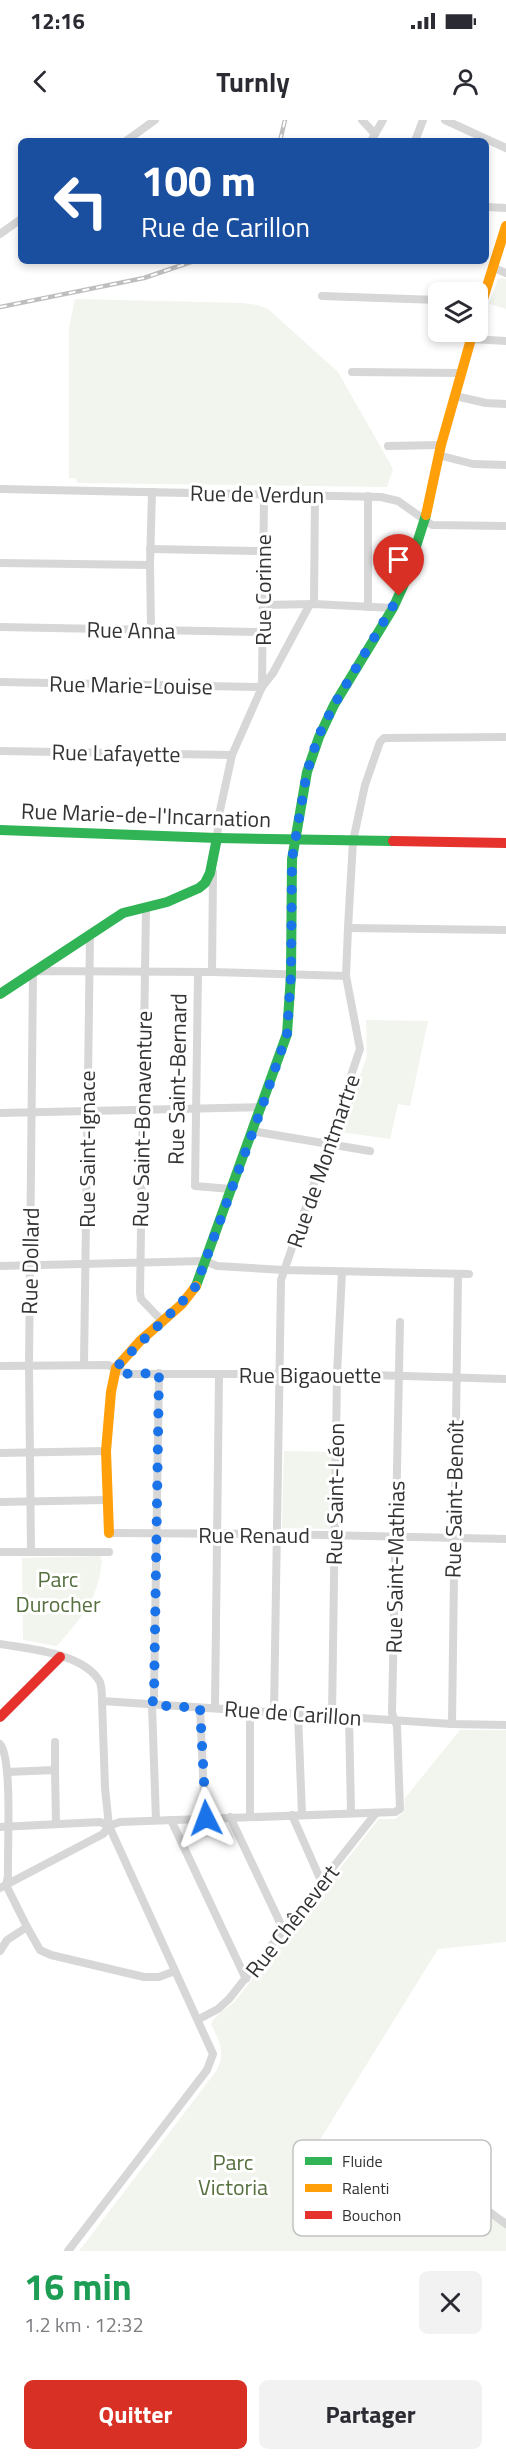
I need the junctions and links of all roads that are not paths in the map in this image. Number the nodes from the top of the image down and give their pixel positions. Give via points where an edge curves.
1 (155, 120) edge
2 (362, 120) edge
3 (383, 120) edge
4 (423, 120) edge
5 (445, 120) edge
6 (130, 138) edge
7 (373, 138) edge
8 (415, 138) edge
9 (484, 138) edge
10 (489, 140) edge
11 (506, 148) edge
12 (489, 207) edge
13 (506, 208) edge
14 (18, 221) edge
15 (506, 226) edge
16 (0, 234) edge
17 (492, 267) junction
18 (506, 273) edge
19 (486, 282) edge
20 (322, 296) dead end
21 (428, 300) edge
22 (488, 338) edge
23 (506, 341) edge
24 (470, 342) edge
25 (352, 372) dead end
26 (461, 373) junction
27 (455, 396) junction
28 (506, 404) edge
29 (388, 446) dead end
30 (440, 450) junction
31 (506, 465) edge
32 (0, 489) edge
33 (152, 492) junction
34 (264, 494) junction
35 (315, 495) junction
36 (368, 496) junction
37 (425, 518) junction
38 (506, 526) edge
39 (150, 549) junction
40 (262, 551) junction
41 (0, 563) edge
42 (150, 565) junction
43 (263, 604) junction
44 (312, 604) junction
45 (368, 607) junction
46 (393, 608) junction
47 (0, 627) edge
48 (151, 630) junction
49 (262, 632) junction
50 (0, 682) edge
51 (262, 687) junction
52 (506, 737) edge
53 (0, 751) edge
54 (232, 755) junction
55 (0, 830) edge
56 (217, 838) junction
57 (296, 839) junction
58 (353, 841) junction
59 (506, 843) edge
60 (213, 860) junction
61 (146, 909) junction
62 (348, 928) junction
63 (506, 930) edge
64 (90, 935) junction
65 (33, 971) junction
66 (89, 971) junction
67 (145, 972) junction
68 (212, 972) junction
69 (198, 973) junction
70 (291, 975) junction
71 (346, 976) junction
72 (0, 994) edge
73 (262, 1107) junction
74 (196, 1108) junction
75 (142, 1109) junction
76 (87, 1110) junction
77 (32, 1112) junction
78 (0, 1113) edge
79 (252, 1131) junction
80 (328, 1143) junction
81 (370, 1151) dead end
82 (231, 1189) junction
83 (205, 1261) junction
84 (139, 1262) junction
85 (86, 1264) junction
86 (0, 1266) edge
87 (30, 1266) junction
88 (284, 1270) junction
89 (342, 1272) junction
90 (458, 1274) junction
91 (469, 1274) dead end
92 (163, 1322) junction
93 (400, 1322) dead end
94 (84, 1364) junction
95 (29, 1365) junction
96 (0, 1366) edge
97 (116, 1368) junction
98 (159, 1373) junction
99 (279, 1374) junction
100 (337, 1374) junction
101 (219, 1375) junction
102 (399, 1376) junction
103 (456, 1378) junction
104 (506, 1379) edge
105 (106, 1450) junction
106 (0, 1452) edge
107 (29, 1452) junction
108 (106, 1500) junction
109 (0, 1502) edge
110 (30, 1502) junction
111 (109, 1533) joint
112 (157, 1534) junction
113 (278, 1534) junction
114 (217, 1535) junction
115 (335, 1536) junction
116 (394, 1538) junction
117 (453, 1539) junction
118 (506, 1539) edge
119 (0, 1552) edge
120 (31, 1552) junction
121 (109, 1552) dead end
122 (0, 1644) edge
123 (60, 1656) junction
124 (102, 1701) junction
125 (152, 1705) junction
126 (200, 1708) junction
127 (215, 1708) junction
128 (250, 1710) junction
129 (274, 1712) junction
130 (298, 1714) junction
131 (332, 1716) junction
132 (0, 1717) edge
133 (349, 1717) junction
134 (396, 1720) junction
135 (452, 1724) junction
136 (506, 1725) edge
137 (55, 1742) dead end
138 (0, 1744) edge
139 (55, 1770) junction
140 (7, 1772) junction
141 (351, 1812) junction
142 (376, 1813) junction
143 (302, 1814) junction
144 (291, 1815) junction
145 (250, 1816) junction
146 (230, 1817) junction
147 (206, 1818) junction
148 (156, 1820) junction
149 (171, 1820) junction
150 (57, 1823) junction
151 (4, 1826) edge
152 (109, 1826) junction
153 (322, 1883) junction
154 (3, 1887) edge
155 (27, 1927) junction
156 (284, 1931) junction
157 (0, 1951) edge
158 (175, 1971) junction
159 (246, 1979) junction
160 (199, 2019) junction
161 (491, 2213) edge
162 (506, 2224) edge
163 (68, 2251) edge

1 - 6 street
2 - 7 street
3 - 7 street
4 - 8 street
5 - 9 street
10 - 11 street
12 - 13 street
14 - 16 street
15 - 17 street
17 - 18 street
17 - 19 street
20 - 21 street
22 - 23 street
24 - 26 street
25 - 26 street
26 - 27 street
27 - 28 street
27 - 30 street
29 - 30 street
30 - 31 street via 473,464
30 - 37 street
32 - 33 street, Rue de Verdun
33 - 34 street, Rue de Verdun
33 - 39 street
34 - 35 street, Rue de Verdun
34 - 40 street, Rue Corinne
35 - 36 street, Rue de Verdun
35 - 44 street, Rue Saint-Bernard
36 - 37 street, Rue de Verdun via 398,501
36 - 45 street
37 - 38 street, Rue de Verdun via 432,525
37 - 46 street
39 - 40 street
39 - 42 street
40 - 43 street, Rue Corinne
41 - 42 street
42 - 48 street
43 - 44 street
43 - 49 street, Rue Corinne
44 - 45 street
44 - 51 street, Rue Saint-Bernard
45 - 46 street
46 - 57 street via 318,737 307,772
47 - 48 street, Rue Anna
48 - 49 street, Rue Anna
49 - 51 street, Rue Corinne
50 - 51 street, Rue Marie-Louise
51 - 54 street, Rue Saint-Bernard
52 - 58 street, Rue de Montmartre via 384,738 365,785
53 - 54 street, Rue Lafayette
54 - 56 street, Rue Saint-Bernard
55 - 56 street, Rue Marie-de-l'Incarnation
56 - 57 street, Rue Marie-de-l'Incarnation
56 - 60 street, Rue Saint-Bernard
57 - 58 street, Rue Marie-de-l'Incarnation
57 - 70 street via 292,859
58 - 59 street, Rue Marie-de-l'Incarnation
58 - 62 street, Rue de Montmartre
60 - 61 street via 206,882 198,889
60 - 68 street, Rue Saint-Bernard
61 - 64 street via 123,913
61 - 67 street, Rue Saint-Bonaventure
62 - 63 street
62 - 71 street, Rue de Montmartre
64 - 65 street
64 - 66 street, Rue Saint-Ignace
65 - 66 street
65 - 72 street
65 - 77 street, Rue Dollard
66 - 67 street
66 - 76 street, Rue Saint-Ignace
67 - 69 street
67 - 75 street, Rue Saint-Bonaventure
68 - 69 street
68 - 70 street
69 - 74 street, Rue Saint-Bernard
70 - 71 street
70 - 73 street via 287,1034
71 - 80 street, Rue de Montmartre via 360,1049
73 - 74 street
73 - 79 street
74 - 75 street
74 - 82 street, Rue Saint-Bernard via 195,1186
75 - 76 street
75 - 84 street, Rue Saint-Bonaventure
76 - 77 street
76 - 85 street, Rue Saint-Ignace
77 - 78 street
77 - 87 street, Rue Dollard
79 - 80 street
79 - 82 street
80 - 81 street
80 - 88 street, Rue de Montmartre
82 - 83 street
83 - 84 street
83 - 88 street via 217,1266
83 - 92 street via 196,1286
84 - 85 street
84 - 92 street, Rue Saint-Bonaventure via 141,1299
85 - 87 street
85 - 94 street, Rue Saint-Ignace
86 - 87 street
87 - 95 street, Rue Dollard
88 - 89 street
88 - 99 street, Rue de Montmartre
89 - 90 street
89 - 100 street, Rue Saint-Léon
90 - 91 street
90 - 103 street, Rue Saint-Benoît
92 - 97 street
93 - 102 street, Rue Saint-Mathias
94 - 95 street, Rue Bigaouette
94 - 97 street, Rue Bigaouette
95 - 96 street, Rue Bigaouette
95 - 107 street, Rue Dollard
97 - 98 street, Rue Bigaouette via 128,1374
97 - 105 street
98 - 101 street, Rue Bigaouette
98 - 112 street
99 - 100 street, Rue Bigaouette
99 - 101 street, Rue Bigaouette
99 - 113 street, Rue de Montmartre
100 - 102 street, Rue Bigaouette
100 - 115 street, Rue Saint-Léon
101 - 114 street
102 - 103 street, Rue Bigaouette
102 - 116 street, Rue Saint-Mathias
103 - 104 street, Rue Bigaouette
103 - 117 street, Rue Saint-Benoît
105 - 107 street
105 - 108 street
106 - 107 street
107 - 110 street, Rue Dollard
108 - 110 street
108 - 111 street
109 - 110 street
110 - 120 street, Rue Dollard
111 - 112 street, Rue Renaud
112 - 114 street, Rue Renaud
112 - 125 street
113 - 114 street, Rue Renaud
113 - 115 street, Rue Renaud
113 - 129 street, Rue de Montmartre
114 - 127 street
115 - 116 street, Rue Renaud
115 - 131 street, Rue Saint-Léon
116 - 117 street, Rue Renaud
116 - 134 street, Rue Saint-Mathias via 392,1713
117 - 118 street, Rue Renaud
117 - 135 street, Rue Saint-Benoît
119 - 120 street
120 - 121 street
122 - 123 street
123 - 124 street via 73,1659 94,1674 101,1684
123 - 132 street
124 - 125 street, Rue de Carillon
124 - 152 street
125 - 126 street, Rue de Carillon
125 - 148 street
126 - 127 street, Rue de Carillon
126 - 147 street
127 - 128 street, Rue de Carillon
128 - 129 street, Rue de Carillon
128 - 145 street
129 - 130 street, Rue de Carillon
130 - 131 street, Rue de Carillon
130 - 143 street
131 - 133 street, Rue de Carillon
133 - 134 street, Rue de Carillon
133 - 141 street
134 - 135 street, Rue de Carillon
134 - 142 street, Rue Saint-Mathias via 401,1805 398,1811
135 - 136 street, Rue de Carillon
137 - 139 street
138 - 140 street
139 - 140 street
139 - 150 street
140 - 151 street
141 - 142 street
141 - 143 street
142 - 153 street, Rue Chênevert
143 - 144 street
144 - 145 street
144 - 153 street
145 - 146 street
146 - 147 street
146 - 156 street
147 - 149 street
148 - 149 street
148 - 152 street
149 - 159 street
150 - 151 street
150 - 152 street via 100,1822
151 - 154 street
152 - 154 street via 104,1834
152 - 158 street
153 - 156 street, Rue Chênevert
154 - 155 street
155 - 157 street via 7,1940
155 - 158 street via 40,1950 51,1954 144,1977
156 - 159 street, Rue Chênevert
158 - 160 street
159 - 160 street, Rue Chênevert via 224,2004
160 - 163 street via 212,2046 211,2063
161 - 162 street

